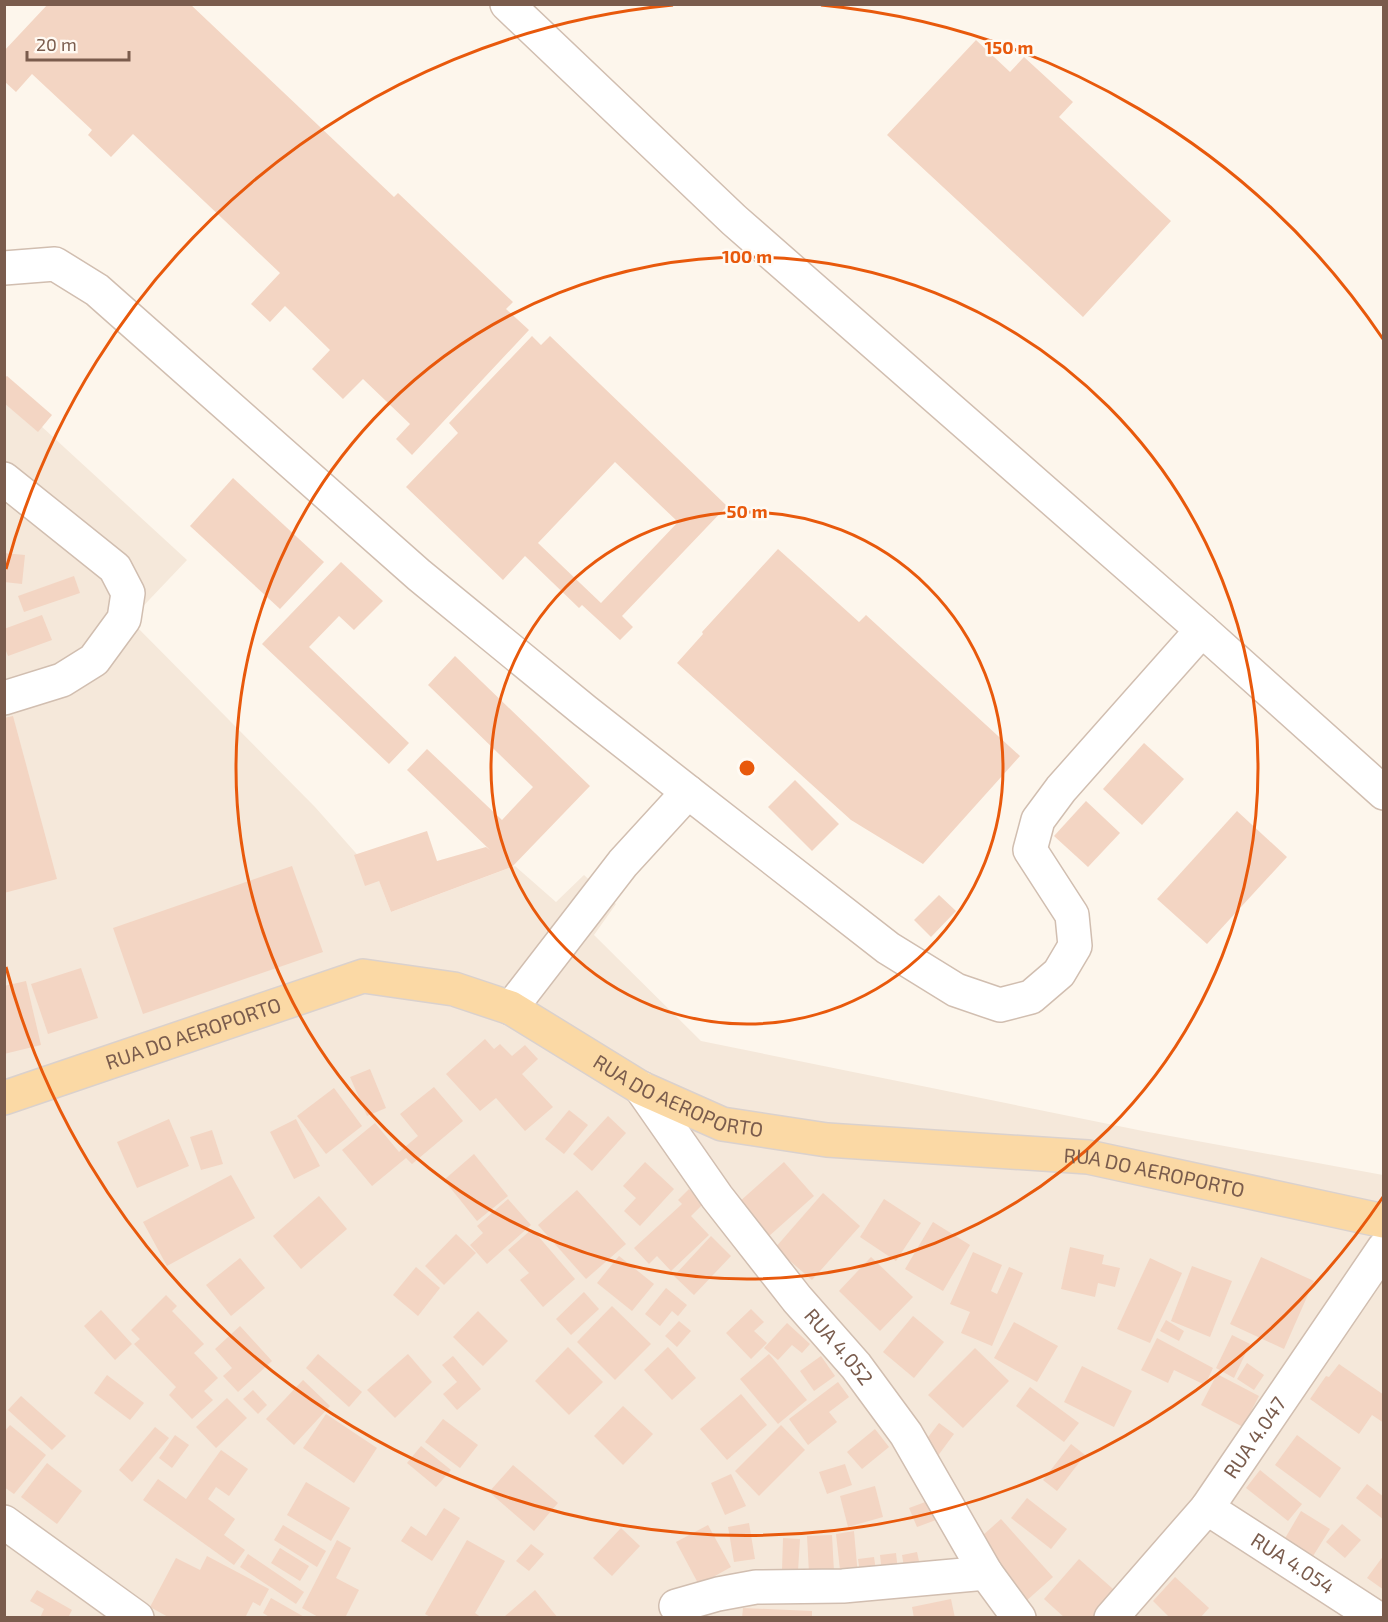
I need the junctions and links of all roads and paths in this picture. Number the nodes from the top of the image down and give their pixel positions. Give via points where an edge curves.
1 (507, 4) edge
2 (4, 268) edge
3 (4, 480) edge
4 (1202, 630) junction
5 (4, 698) edge
6 (688, 792) junction
7 (1383, 793) edge
8 (511, 1008) junction
9 (641, 1088) junction
10 (4, 1098) edge
11 (1383, 1221) edge
12 (1383, 1248) edge
13 (1207, 1508) junction
14 (4, 1522) edge
15 (986, 1573) junction
16 (676, 1606) dead end
17 (137, 1617) edge
18 (1019, 1617) edge
19 (1111, 1617) edge
20 (1377, 1617) edge

1 - 4 street via 734,220
2 - 6 street via 55,264 97,290 420,575
3 - 5 street via 115,568 128,593 124,619 94,660 62,680
4 - 6 street via 1038,820 1030,850 1072,915 1075,946 1059,973 1031,997 1000,1005 956,990 888,948
4 - 7 street
6 - 8 street via 623,863
8 - 9 main road, RUA DO AEROPORTO
8 - 10 main road, RUA DO AEROPORTO via 454,989 363,976
9 - 11 main road, RUA DO AEROPORTO via 722,1124 828,1140 1088,1157
9 - 15 street, RUA 4.052 via 717,1197 797,1299 856,1366 906,1434
12 - 13 street, RUA 4.047
13 - 19 street, RUA 4.047
13 - 20 street, RUA 4.054
14 - 17 street
15 - 16 street via 843,1586 756,1587
15 - 18 street, RUA 4.052

